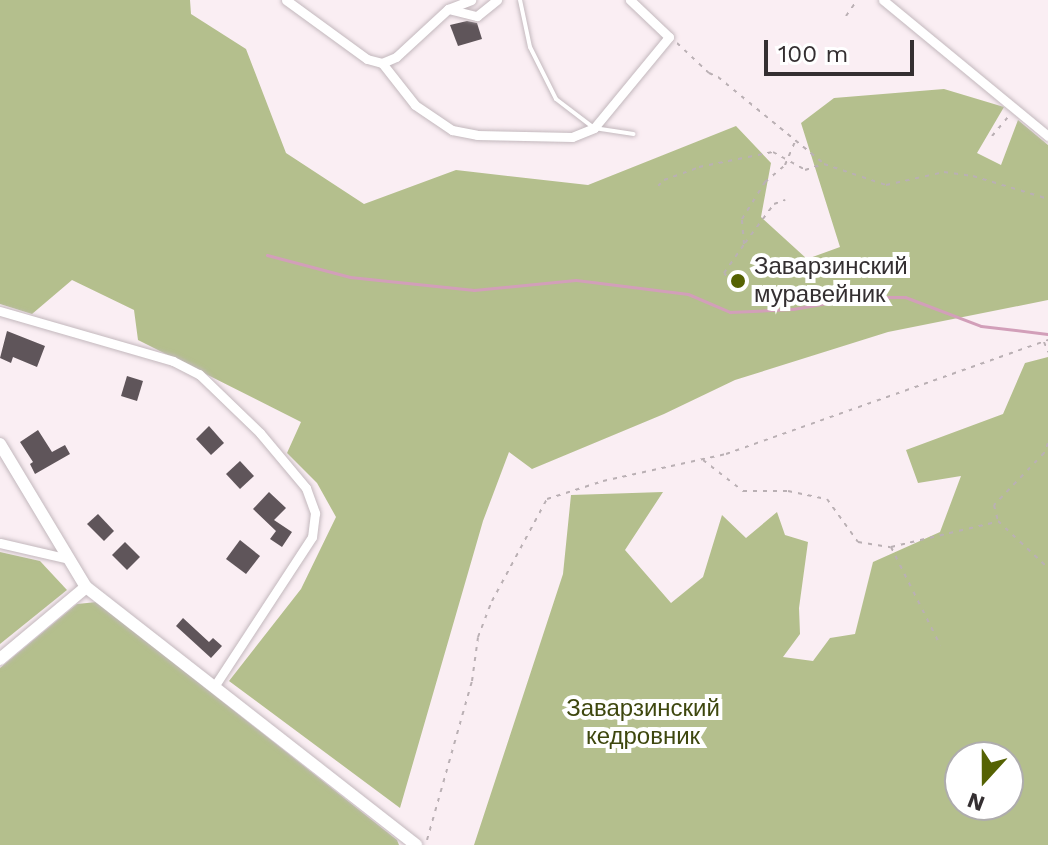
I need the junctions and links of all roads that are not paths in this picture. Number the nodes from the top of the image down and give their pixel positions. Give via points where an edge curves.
1 (286, 0) edge
2 (471, 0) edge
3 (497, 0) edge
4 (520, 0) edge
5 (630, 0) edge
6 (883, 0) edge
7 (448, 9) junction
8 (382, 63) junction
9 (594, 128) junction
10 (634, 134) dead end
11 (1048, 136) edge
12 (0, 311) edge
13 (0, 444) edge
14 (0, 543) edge
15 (65, 558) junction
16 (86, 587) junction
17 (0, 659) edge
18 (215, 685) junction
19 (416, 845) edge

1 - 8 street via 367,59
2 - 7 street
3 - 7 street via 477,16
4 - 9 lane via 530,47 547,86
5 - 9 street via 669,37
6 - 11 street
7 - 8 street via 396,57
8 - 9 street via 415,105 462,133 572,137
9 - 10 lane
12 - 18 street via 173,361 199,374 260,433 306,488 315,513 312,537
13 - 15 street
14 - 15 street
15 - 16 street
16 - 17 street
16 - 18 street
18 - 19 street

